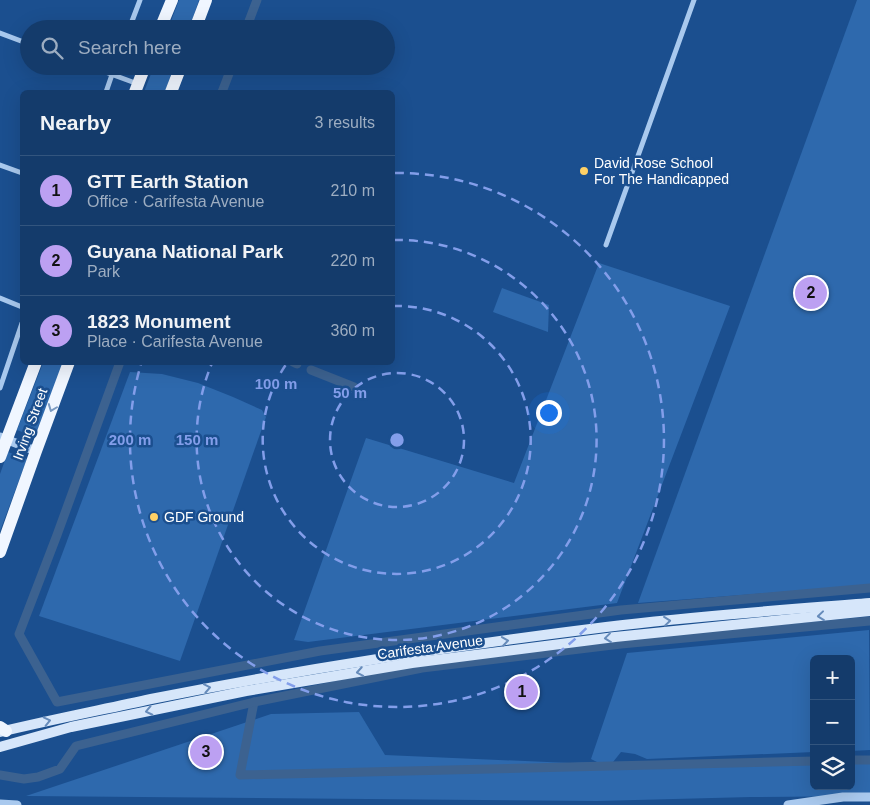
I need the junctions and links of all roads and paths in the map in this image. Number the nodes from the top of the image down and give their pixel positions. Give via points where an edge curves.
1 (140, 0) edge
2 (172, 0) edge
3 (206, 0) edge
4 (694, 0) edge
5 (133, 20) edge
6 (164, 20) edge
7 (198, 20) edge
8 (0, 33) edge
9 (20, 41) edge
10 (112, 75) joint
11 (142, 75) edge
12 (178, 75) edge
13 (137, 88) edge
14 (107, 90) edge
15 (172, 90) edge
16 (0, 165) edge
17 (20, 172) edge
18 (606, 244) dead end
19 (0, 298) edge
20 (20, 306) edge
21 (20, 329) edge
22 (35, 365) edge
23 (68, 365) edge
24 (0, 388) edge
25 (3, 439) edge
26 (36, 451) junction
27 (0, 457) edge
28 (0, 552) edge
29 (870, 603) edge
30 (870, 612) edge
31 (2, 730) edge
32 (0, 747) edge
33 (870, 797) edge
34 (0, 804) edge
35 (17, 805) edge
36 (788, 805) edge

1 - 5 street
2 - 6 main road
3 - 7 main road
4 - 18 street
8 - 9 street
10 - 13 street
10 - 14 street
11 - 13 main road
12 - 15 main road
16 - 17 street
19 - 20 street
21 - 24 street
22 - 25 main road
23 -> 26 main road, Irving Street
25 - 26 street
25 - 27 main road
26 - 28 main road, Irving Street
31 -> 29 main road, Carifesta Avenue via 244,681 411,654 607,627
30 -> 32 main road, Carifesta Avenue via 614,637 412,662 71,727
33 - 36 street via 843,797
34 - 35 street

